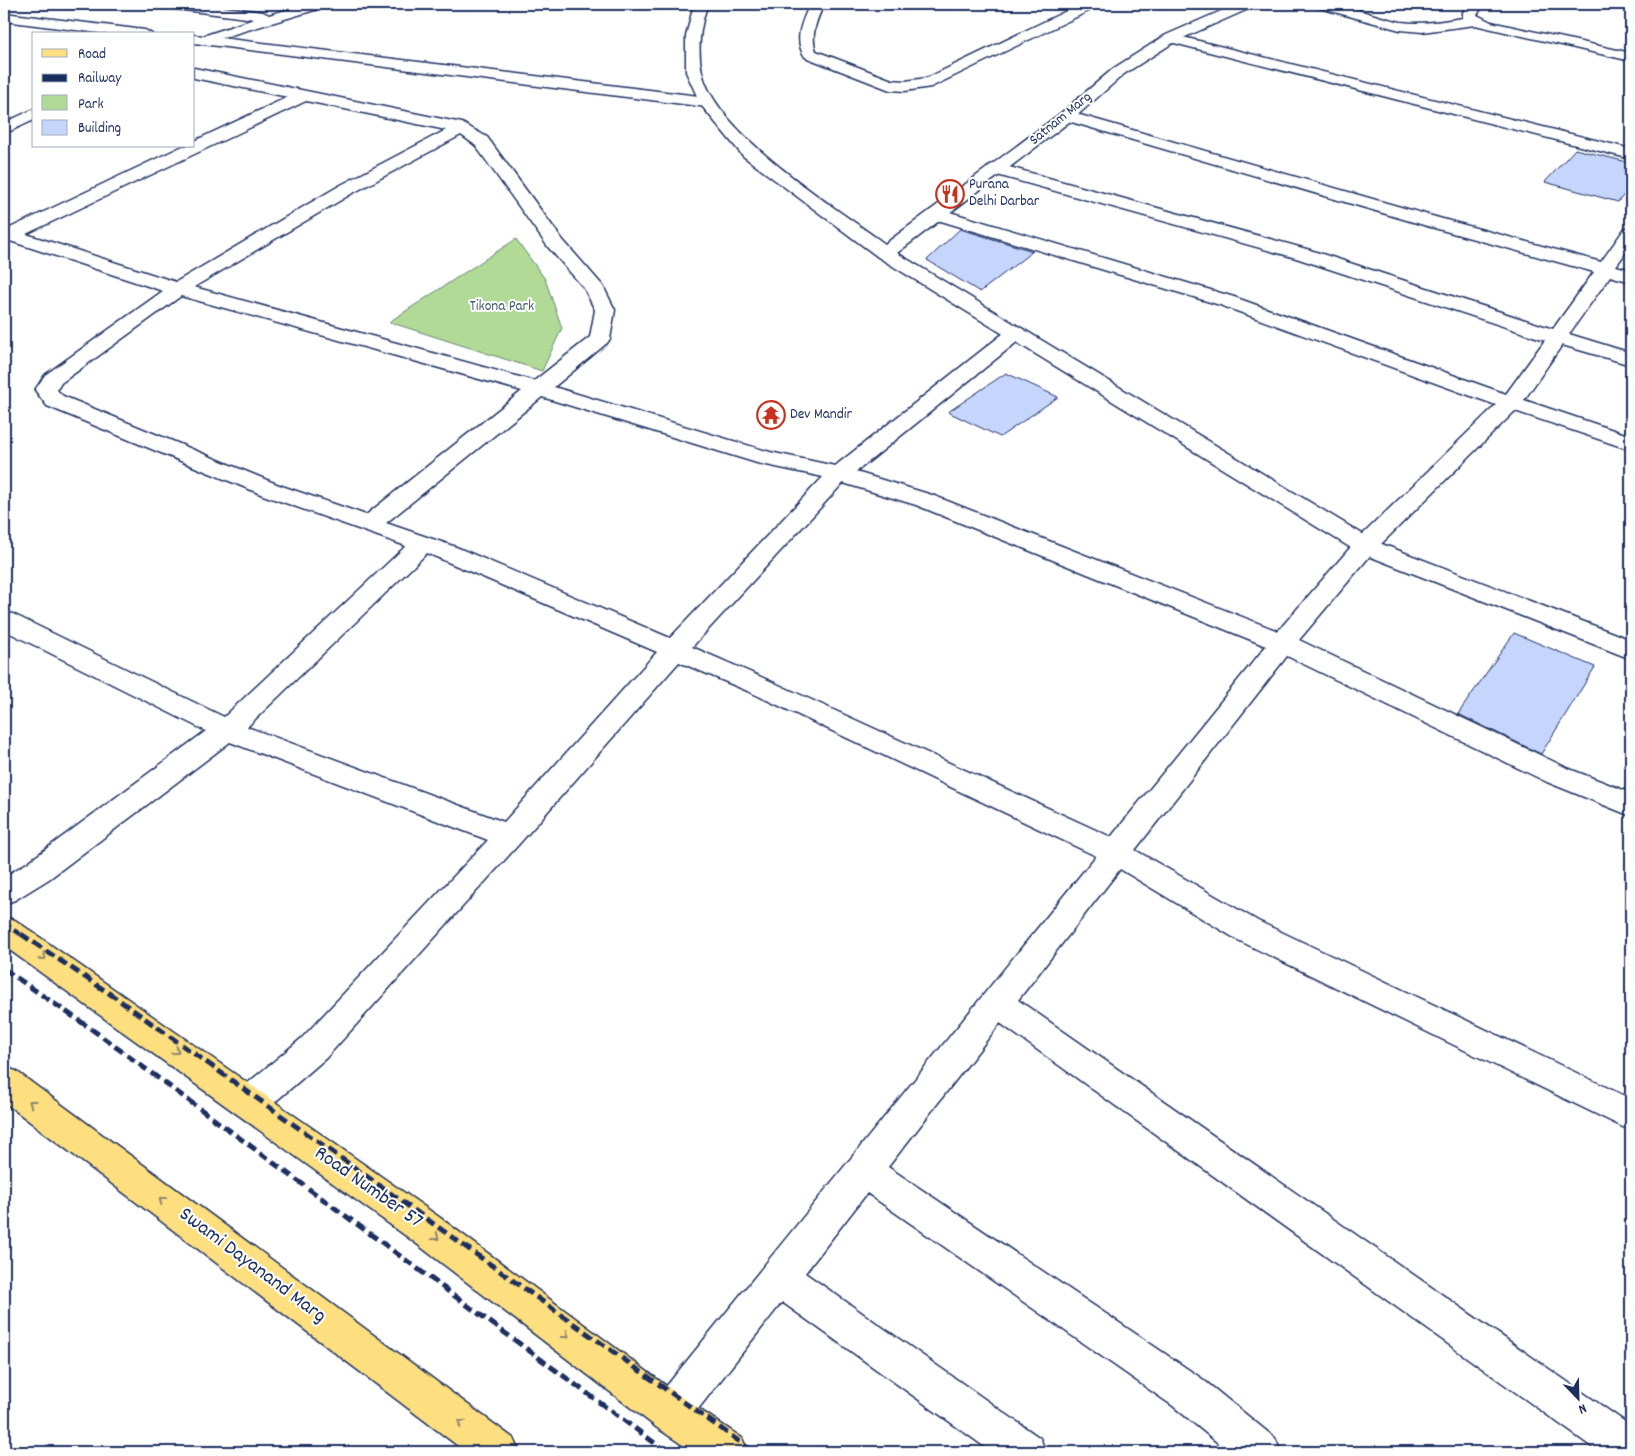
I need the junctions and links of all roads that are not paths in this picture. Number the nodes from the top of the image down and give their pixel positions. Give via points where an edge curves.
1 (168, 4) edge
2 (701, 4) edge
3 (817, 4) edge
4 (1092, 4) edge
5 (1248, 4) edge
6 (1321, 4) edge
7 (1478, 4) edge
8 (314, 5) edge
9 (4, 17) edge
10 (274, 18) junction
11 (23, 20) junction
12 (1475, 21) junction
13 (4, 28) edge
14 (128, 32) edge
15 (1171, 38) junction
16 (196, 40) edge
17 (1631, 57) edge
18 (195, 73) edge
19 (304, 95) junction
20 (707, 102) junction
21 (32, 115) edge
22 (1067, 116) junction
23 (462, 128) junction
24 (4, 129) edge
25 (195, 146) edge
26 (190, 148) edge
27 (1631, 154) edge
28 (996, 169) junction
29 (937, 214) junction
30 (1631, 232) edge
31 (6, 234) edge
32 (885, 253) junction
33 (1618, 273) edge
34 (178, 290) junction
35 (1016, 333) junction
36 (1556, 337) junction
37 (1631, 359) edge
38 (539, 389) junction
39 (1511, 403) junction
40 (1631, 442) edge
41 (839, 474) junction
42 (370, 524) junction
43 (423, 543) junction
44 (1365, 546) junction
45 (4, 620) edge
46 (1283, 643) junction
47 (675, 649) junction
48 (1631, 650) edge
49 (226, 730) junction
50 (1631, 805) edge
51 (509, 836) junction
52 (1116, 852) junction
53 (4, 892) edge
54 (4, 928) edge
55 (996, 1002) junction
56 (4, 1082) edge
57 (249, 1103) junction
58 (1631, 1116) edge
59 (863, 1170) junction
60 (778, 1276) junction
61 (670, 1413) junction
62 (1631, 1450) edge
63 (500, 1452) edge
64 (728, 1452) edge
65 (1026, 1452) edge
66 (1261, 1452) edge

1 - 10 street
2 - 20 street via 693,36 694,72
3 - 4 street via 807,27 806,46 810,54 890,85 905,86 931,82
5 - 15 street, Satnam Marg
6 - 12 street via 1400,26 1422,28
7 - 12 street via 1469,17
8 - 10 street
9 - 11 street
10 - 16 street
11 - 13 street
11 - 14 street
12 - 17 street
15 - 22 street, Satnam Marg via 1119,71
15 - 27 street
16 - 20 street
18 - 19 street
19 - 23 street
19 - 25 street
20 - 32 street via 749,152
21 - 24 street
22 - 28 street, Satnam Marg
22 - 33 street
23 - 34 street via 345,190
23 - 38 street via 481,141 554,243 593,286 605,310 600,339
26 - 31 street
28 - 29 street, Satnam Marg
28 - 36 street via 1303,254
29 - 32 street, Satnam Marg
29 - 39 street via 1227,301
30 - 33 street
31 - 34 street
32 - 35 street
33 - 36 street
34 - 38 street
34 - 42 street via 52,379 46,390 55,401 271,490
35 - 41 street
35 - 44 street
36 - 37 street
36 - 39 street
38 - 41 street via 765,458
38 - 42 street
39 - 40 street
39 - 44 street
41 - 46 street via 924,500
41 - 47 street
42 - 43 street
43 - 47 street
43 - 49 street
44 - 46 street
44 - 48 street
45 - 49 street
46 - 50 street via 1557,775
46 - 52 street
47 - 51 street
47 - 52 street
49 - 51 street
49 - 53 street via 38,872
51 - 57 street via 314,1048
52 - 55 street
52 - 58 street via 1247,930
54 -> 57 main road, Road Number 57
55 - 59 street
55 - 62 street
63 -> 56 main road, Swami Dayanand Marg
57 -> 61 main road, Road Number 57 via 426,1229
59 - 60 street
59 - 66 street via 1187,1392
60 - 61 street
60 - 65 street
61 - 64 main road, Road Number 57

